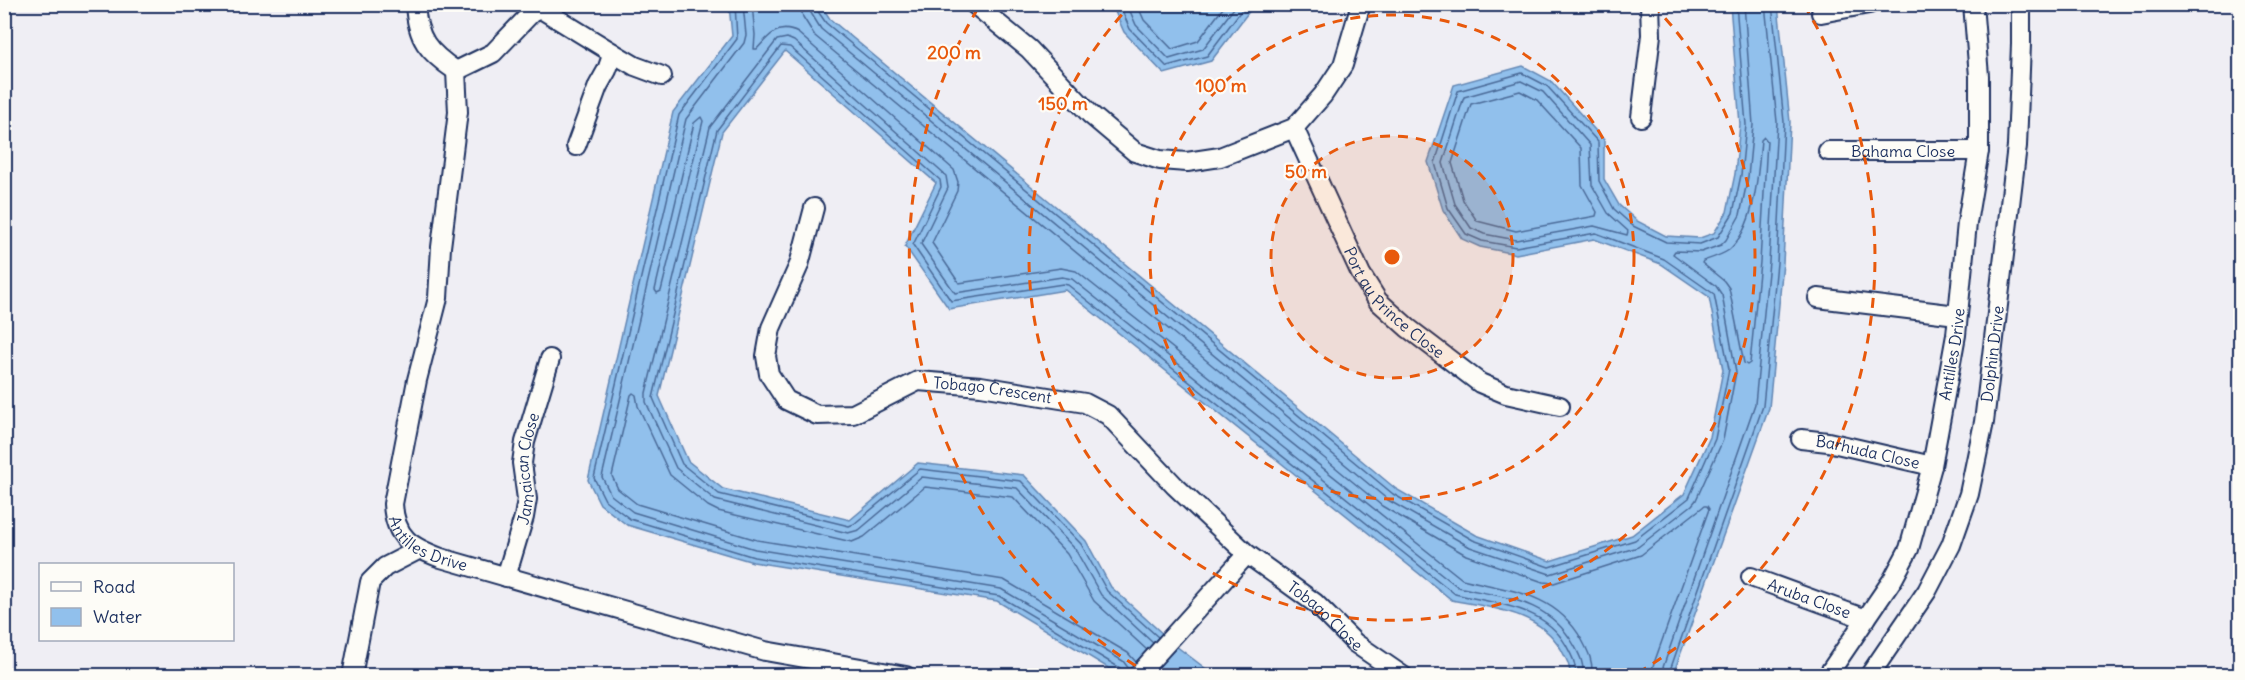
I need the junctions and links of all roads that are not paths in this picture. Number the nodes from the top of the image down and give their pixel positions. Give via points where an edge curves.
1 (415, 4) edge
2 (974, 4) edge
3 (1360, 4) edge
4 (1650, 4) edge
5 (1869, 4) edge
6 (1973, 4) edge
7 (2021, 4) edge
8 (539, 6) edge
9 (1821, 13) dead end
10 (613, 53) junction
11 (456, 71) junction
12 (662, 76) dead end
13 (1641, 117) dead end
14 (1294, 128) junction
15 (576, 146) dead end
16 (1828, 151) dead end
17 (1979, 151) junction
18 (814, 208) dead end
19 (1818, 298) dead end
20 (1957, 315) junction
21 (550, 359) dead end
22 (1560, 406) dead end
23 (1801, 439) dead end
24 (1932, 466) junction
25 (418, 550) junction
26 (1246, 554) junction
27 (506, 577) junction
28 (1751, 577) dead end
29 (1866, 619) junction
30 (352, 675) edge
31 (906, 675) edge
32 (1137, 675) edge
33 (1403, 675) edge
34 (1827, 675) edge
35 (1869, 675) edge

1 - 11 street via 416,26 422,38 439,59
2 - 14 street via 1029,49 1090,114 1135,152 1160,160 1186,162 1220,157
3 - 14 street via 1342,65 1323,95
4 - 13 street via 1651,35
5 - 9 street
6 - 17 street, Antilles Drive via 1979,76
7 - 35 street, Dolphin Drive via 2017,146 1984,422 1968,494 1951,545 1927,591
8 - 10 street
8 - 11 street via 493,53
10 - 12 street
10 - 15 street
11 - 25 street, Antilles Drive via 458,112 438,298 417,380 393,504 394,522
14 - 22 street, Port au Prince Close via 1361,274 1378,301 1480,383 1506,394
16 - 17 street, Bahama Close
17 - 20 street, Antilles Drive
18 - 26 street, Tobago Crescent via 800,265 771,328 766,356 769,374 786,400 817,415 853,414 918,381 981,386 1085,403 1108,415
19 - 20 street
20 - 24 street, Antilles Drive
21 - 27 street, Jamaican Close via 525,442 522,463 527,499
23 - 24 street, Barhuda Close
24 - 29 street, Antilles Drive via 1910,549
25 - 27 street, Antilles Drive
25 - 30 street via 385,567 370,582
26 - 32 street
26 - 33 street, Tobago Close via 1315,603 1355,643
27 - 31 street, Antilles Drive via 765,651
28 - 29 street, Aruba Close
29 - 34 street, Antilles Drive

